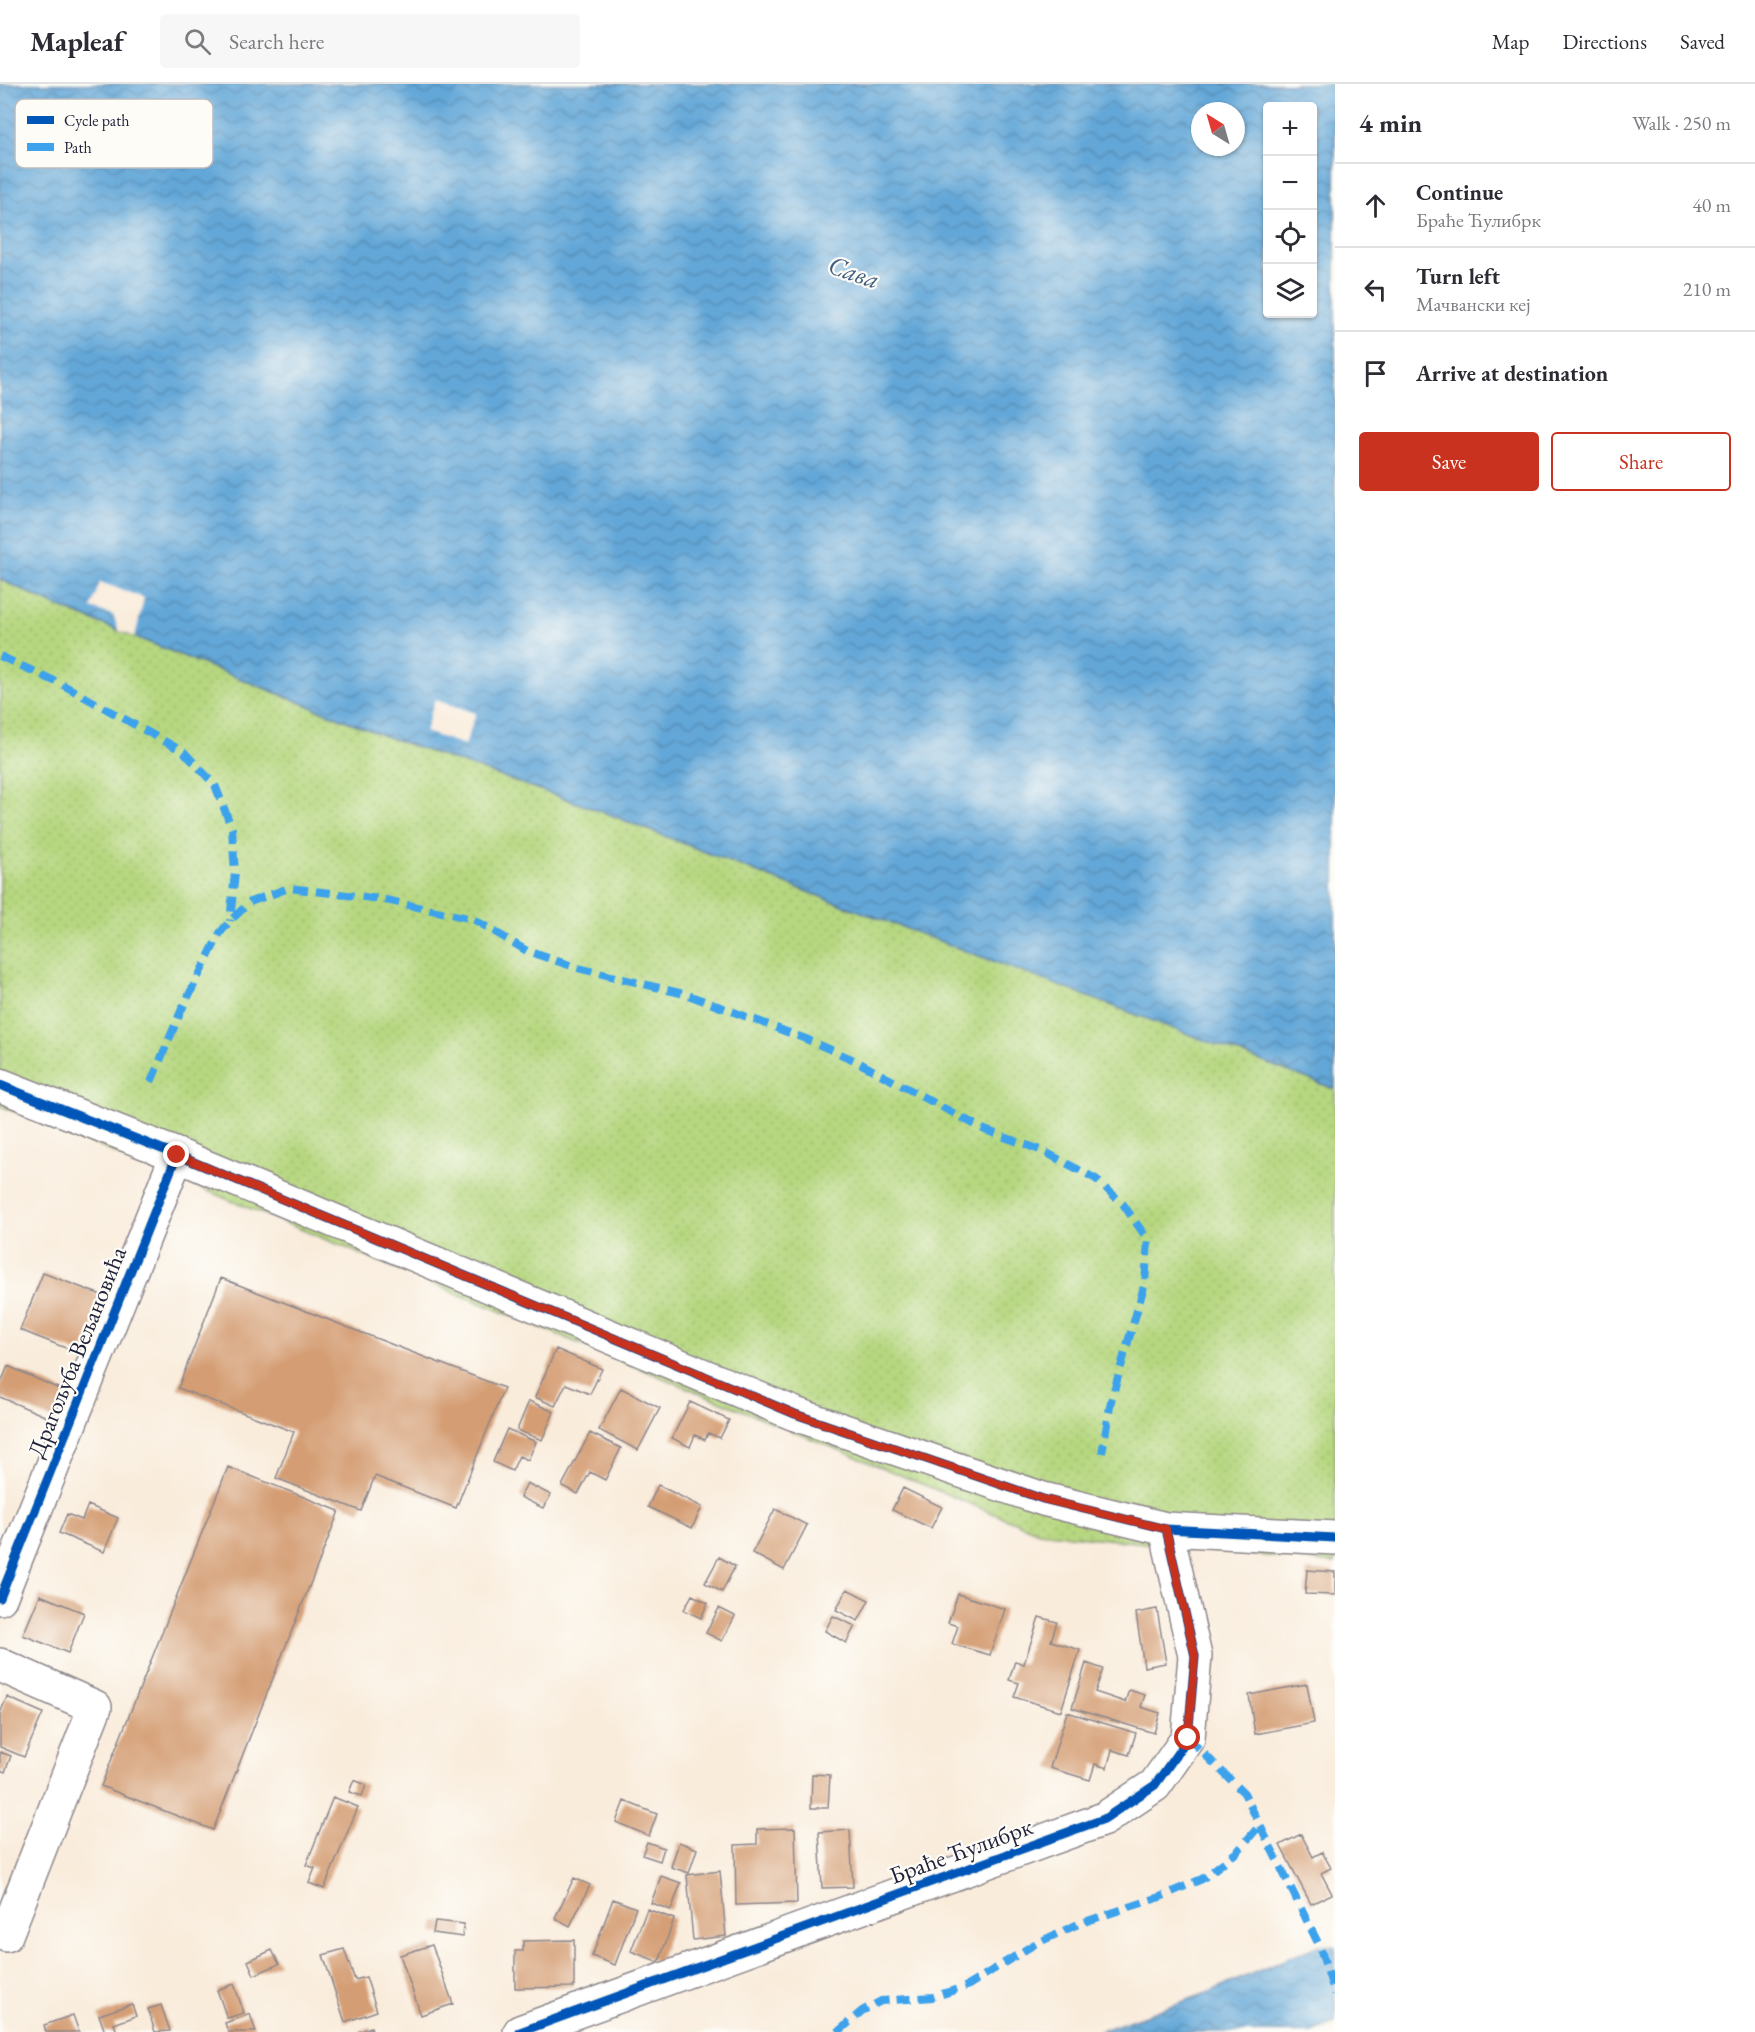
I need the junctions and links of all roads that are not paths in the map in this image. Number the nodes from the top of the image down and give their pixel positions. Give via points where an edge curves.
1 (0, 1085) edge
2 (177, 1155) junction
3 (1166, 1529) junction
4 (1335, 1538) edge
5 (0, 1598) edge
6 (0, 1665) edge
7 (6, 1935) dead end
8 (520, 2032) edge

1 - 2 street
2 - 3 street via 795,1414 1043,1499
2 - 5 street, Драгољуба Вељановића
3 - 4 street
3 - 8 street, Браће Ћулибрк via 1195,1656 1188,1738 1155,1785 1104,1820
6 - 7 street via 96,1707

